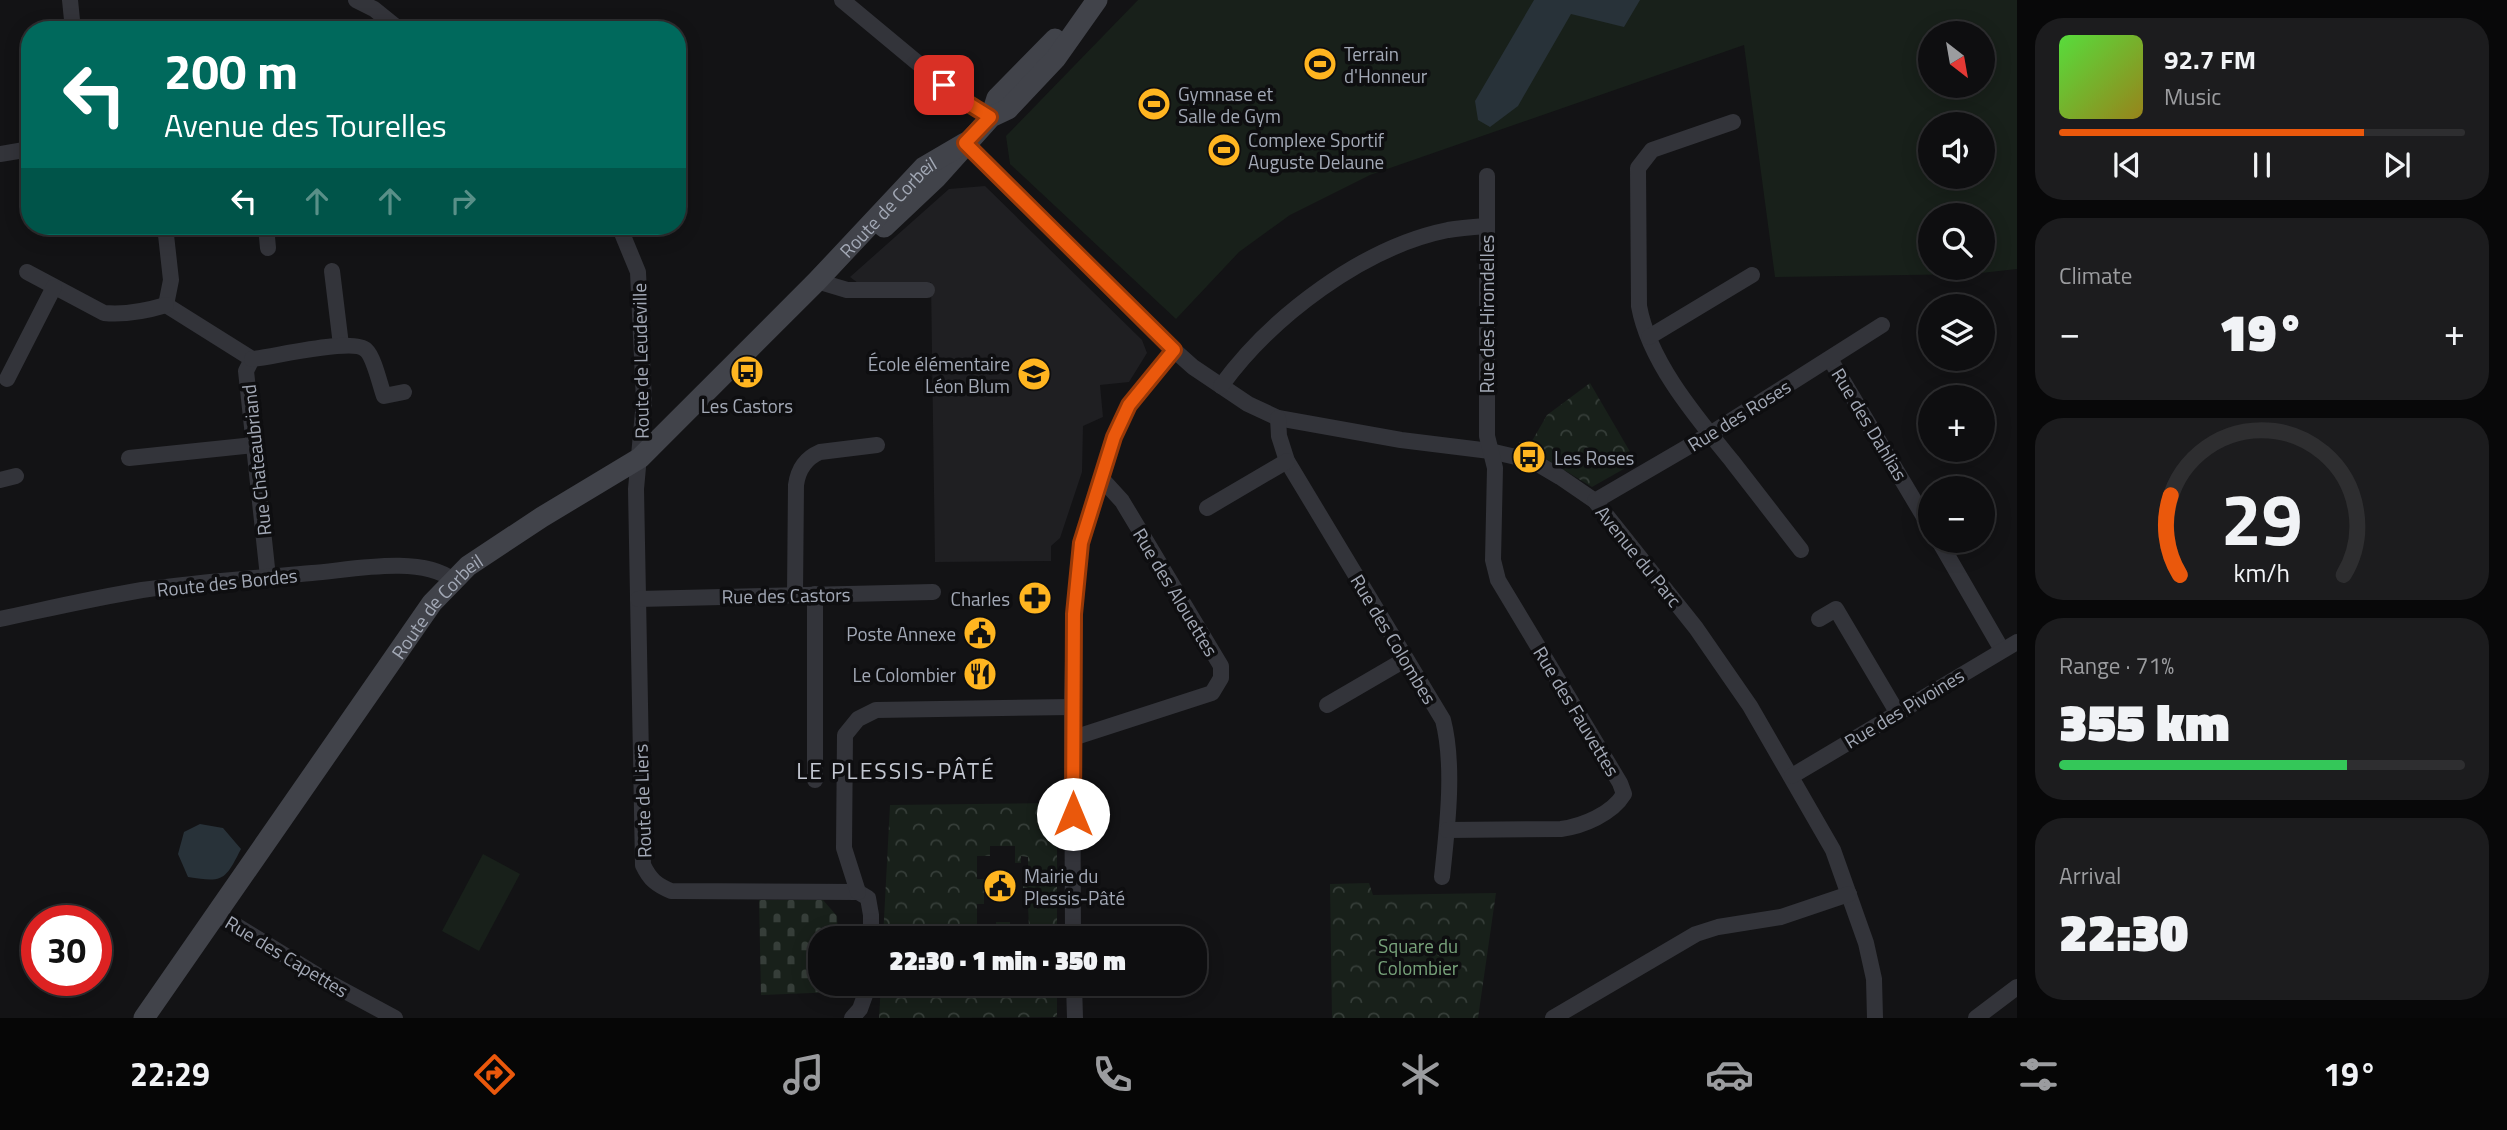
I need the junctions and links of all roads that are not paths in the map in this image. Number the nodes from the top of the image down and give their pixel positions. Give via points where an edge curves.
1 (70, 0) edge
2 (356, 0) edge
3 (842, 0) edge
4 (1096, 0) edge
5 (72, 21) edge
6 (389, 21) edge
7 (990, 117) junction
8 (1734, 122) dead end
9 (965, 143) junction
10 (21, 150) edge
11 (0, 154) edge
12 (1488, 176) dead end
13 (1486, 226) junction
14 (166, 235) edge
15 (266, 235) edge
16 (624, 235) edge
17 (268, 248) dead end
18 (332, 271) dead end
19 (27, 272) dead end
20 (1752, 275) dead end
21 (817, 281) junction
22 (54, 287) junction
23 (927, 290) dead end
24 (166, 305) junction
25 (1882, 325) dead end
26 (1649, 337) junction
27 (341, 345) junction
28 (1174, 350) junction
29 (253, 359) junction
30 (1830, 359) junction
31 (7, 379) dead end
32 (1221, 386) junction
33 (404, 392) dead end
34 (1278, 418) junction
35 (1710, 434) junction
36 (254, 445) junction
37 (877, 445) dead end
38 (1490, 451) junction
39 (129, 458) dead end
40 (640, 458) junction
41 (1287, 461) junction
42 (1101, 478) junction
43 (1595, 501) junction
44 (1918, 507) edge
45 (1207, 508) dead end
46 (1801, 550) dead end
47 (1946, 553) edge
48 (268, 577) junction
49 (453, 580) junction
50 (933, 592) dead end
51 (795, 594) junction
52 (815, 594) junction
53 (638, 599) junction
54 (0, 619) edge
55 (1819, 619) dead end
56 (2017, 642) edge
57 (2002, 650) junction
58 (1406, 659) junction
59 (1327, 705) dead end
60 (1072, 707) junction
61 (1897, 712) junction
62 (1073, 738) junction
63 (1792, 776) junction
64 (815, 780) dead end
65 (1447, 830) junction
66 (1442, 877) dead end
67 (858, 892) junction
68 (1849, 894) junction
69 (216, 913) junction
70 (872, 926) edge
71 (1073, 926) edge
72 (2017, 987) edge
73 (865, 996) edge
74 (1074, 996) edge
75 (1559, 1016) edge
76 (144, 1018) edge
77 (395, 1018) edge
78 (852, 1018) edge
79 (1074, 1018) edge
80 (1875, 1018) edge
81 (1976, 1018) edge

1 - 5 street
2 - 6 street
3 - 7 street via 961,99
4 - 7 street, Route de Corbeil via 1056,58 1008,109
7 - 9 street, Route de Corbeil
8 - 26 street via 1652,150 1638,168 1639,306
9 - 21 street, Route de Corbeil via 924,167
9 - 28 street, Avenue du Parc
10 - 11 street
12 - 13 street, Rue des Hirondelles
13 - 32 street via 1447,230 1400,246 1314,291 1275,325
13 - 38 street, Rue des Hirondelles via 1486,436
14 - 24 street via 171,280
15 - 17 street
16 - 40 street, Route de Leudeville via 638,272 644,401
18 - 27 street
19 - 22 street
20 - 26 street
21 - 23 street via 847,290
21 - 40 street, Route de Corbeil
22 - 24 street via 104,313
22 - 31 street
24 - 29 street, Rue Chateaubriand
25 - 30 street, Rue des Roses
26 - 35 street
27 - 29 street
27 - 33 street via 365,348 384,396
28 - 32 street, Avenue du Parc
28 - 42 street via 1129,405
29 - 36 street, Rue Chateaubriand via 246,370
30 - 35 street, Rue des Roses
30 - 44 street, Rue des Dahlias
32 - 34 street, Avenue du Parc
34 - 38 street, Avenue du Parc
34 - 41 street, Rue des Colombes
35 - 43 street, Rue des Roses
35 - 46 street
36 - 39 street
36 - 48 street, Rue Chateaubriand
37 - 51 street via 820,452 800,470
38 - 43 street, Avenue du Parc via 1533,461
38 - 65 street, Rue des Fauvettes via 1495,468 1493,560 1498,580 1624,794 1618,804 1577,827
40 - 49 street, Route de Corbeil via 500,544
40 - 53 street, Route de Liers via 636,489
41 - 45 street
41 - 58 street, Rue des Colombes
42 - 60 street via 1078,561
42 - 62 street, Rue des Alouettes via 1122,501 1221,666 1221,678 1212,693
43 - 63 street, Avenue du Parc via 1696,628
47 - 57 street
48 - 49 street, Route des Bordes via 396,566 430,569
48 - 54 street, Route des Bordes via 144,590
49 - 69 street, Route de Corbeil via 425,612
50 - 52 street, Rue des Castors
51 - 52 street, Rue des Castors
51 - 53 street, Rue des Castors
52 - 64 street
53 - 67 street, Route de Liers via 641,851 648,876 671,891
55 - 61 street via 1836,609
56 - 57 street, Rue des Pivoines
57 - 61 street, Rue des Pivoines
58 - 59 street
58 - 65 street, Rue des Colombes via 1443,720 1448,739
60 - 62 street
60 - 67 street via 876,710 858,719 845,735 844,848
61 - 63 street, Rue des Pivoines
62 - 71 street
63 - 68 street, Avenue du Parc via 1833,850
65 - 66 street, Rue des Colombes
67 - 70 street via 867,898
68 - 75 street via 1781,917 1696,934
68 - 80 street, Avenue du Parc via 1874,979
69 - 76 street, Route de Corbeil
69 - 77 street, Rue des Capettes
72 - 81 street
73 - 78 street
74 - 79 street

